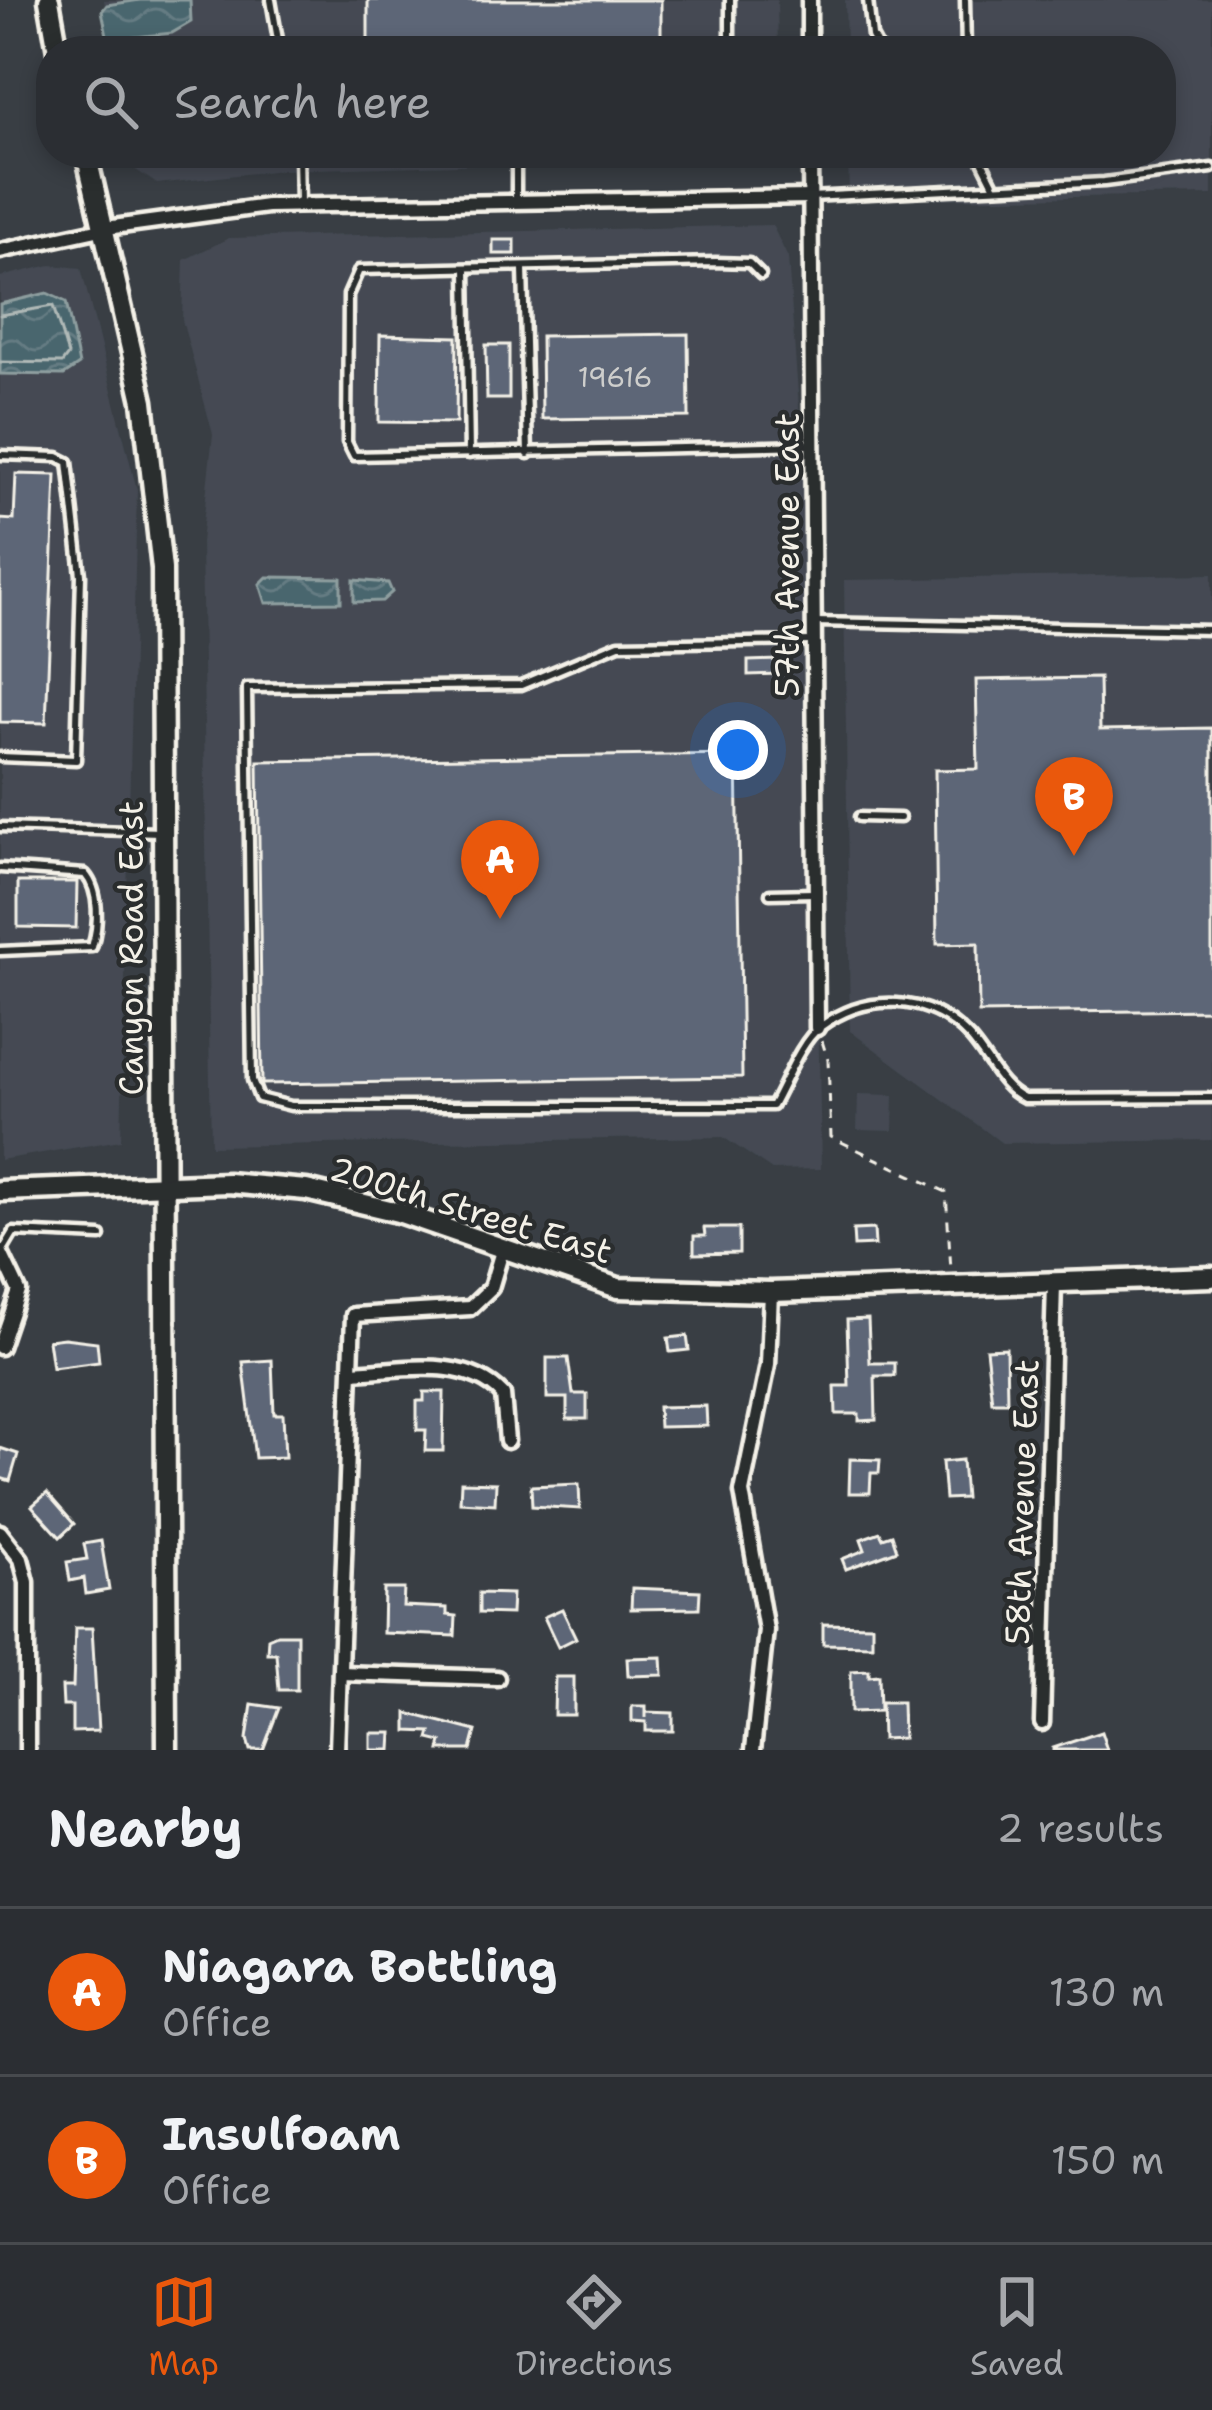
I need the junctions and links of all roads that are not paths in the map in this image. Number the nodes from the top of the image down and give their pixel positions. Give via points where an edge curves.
1 (49, 0) edge
2 (272, 0) edge
3 (730, 0) edge
4 (809, 0) edge
5 (868, 0) edge
6 (965, 0) edge
7 (55, 36) edge
8 (278, 36) edge
9 (730, 36) edge
10 (809, 36) edge
11 (872, 36) edge
12 (966, 36) edge
13 (90, 168) edge
14 (299, 168) edge
15 (516, 168) edge
16 (810, 168) edge
17 (985, 168) edge
18 (1212, 168) edge
19 (994, 187) junction
20 (810, 197) junction
21 (516, 203) junction
22 (300, 204) junction
23 (106, 228) junction
24 (0, 250) edge
25 (523, 268) junction
26 (466, 269) junction
27 (761, 275) dead end
28 (813, 445) junction
29 (469, 454) junction
30 (528, 454) junction
31 (0, 455) edge
32 (814, 622) junction
33 (1212, 630) edge
34 (814, 641) junction
35 (0, 758) edge
36 (859, 817) dead end
37 (900, 818) dead end
38 (0, 827) edge
39 (159, 832) junction
40 (0, 868) edge
41 (816, 893) junction
42 (770, 894) dead end
43 (0, 951) edge
44 (817, 1028) junction
45 (1212, 1098) edge
46 (163, 1184) junction
47 (0, 1191) edge
48 (101, 1236) dead end
49 (502, 1251) junction
50 (1, 1252) edge
51 (1212, 1277) edge
52 (1054, 1283) junction
53 (772, 1292) junction
54 (0, 1347) edge
55 (352, 1372) junction
56 (507, 1441) dead end
57 (5, 1537) edge
58 (340, 1672) junction
59 (497, 1678) dead end
60 (1042, 1723) dead end
61 (27, 1750) edge
62 (167, 1750) edge
63 (337, 1750) edge
64 (753, 1750) edge

1 - 7 main road
2 - 8 lane
3 - 9 lane
4 - 10 street
5 - 11 lane
6 - 12 lane
13 - 23 main road, Canyon Road East
14 - 22 lane
15 - 21 lane
16 - 20 street, 57th Avenue East
17 - 19 lane
18 - 19 lane
19 - 20 lane
20 - 21 street
20 - 28 street, 57th Avenue East
21 - 22 street
22 - 23 street
23 - 24 street
23 - 39 main road, Canyon Road East via 155,484 162,569
25 - 26 lane
25 - 27 lane via 748,263
25 - 30 lane
26 - 29 lane
26 - 29 lane via 359,270 348,295 347,442 354,456
28 - 30 lane
28 - 32 street, 57th Avenue East
29 - 30 lane
31 - 35 lane via 68,462 81,575 76,760
32 - 33 lane
32 - 34 street, 57th Avenue East
34 - 41 street, 57th Avenue East
34 - 44 lane via 619,644 521,685 247,688 252,1080 260,1098 291,1106 772,1106
36 - 37 lane
38 - 39 lane
39 - 46 main road, Canyon Road East
40 - 43 lane via 85,874 97,931 92,946
41 - 42 lane
41 - 44 street, 57th Avenue East
44 - 45 lane via 902,998 968,1035 1008,1092 1024,1100
46 - 47 main road, 200th Street East
46 - 49 main road, 200th Street East via 306,1190 398,1211
46 - 62 main road, Canyon Road East
48 - 50 lane via 14,1232
49 - 53 main road, 200th Street East via 618,1288
49 - 55 street via 491,1288 470,1308 353,1315
50 - 54 street via 19,1291
51 - 52 main road, 200th Street East
52 - 53 main road, 200th Street East
52 - 60 street, 58th Avenue East
53 - 64 street via 768,1365 742,1492 764,1601
55 - 56 street via 475,1374 503,1395
55 - 58 street
57 - 61 street via 27,1582
58 - 59 street
58 - 63 street

